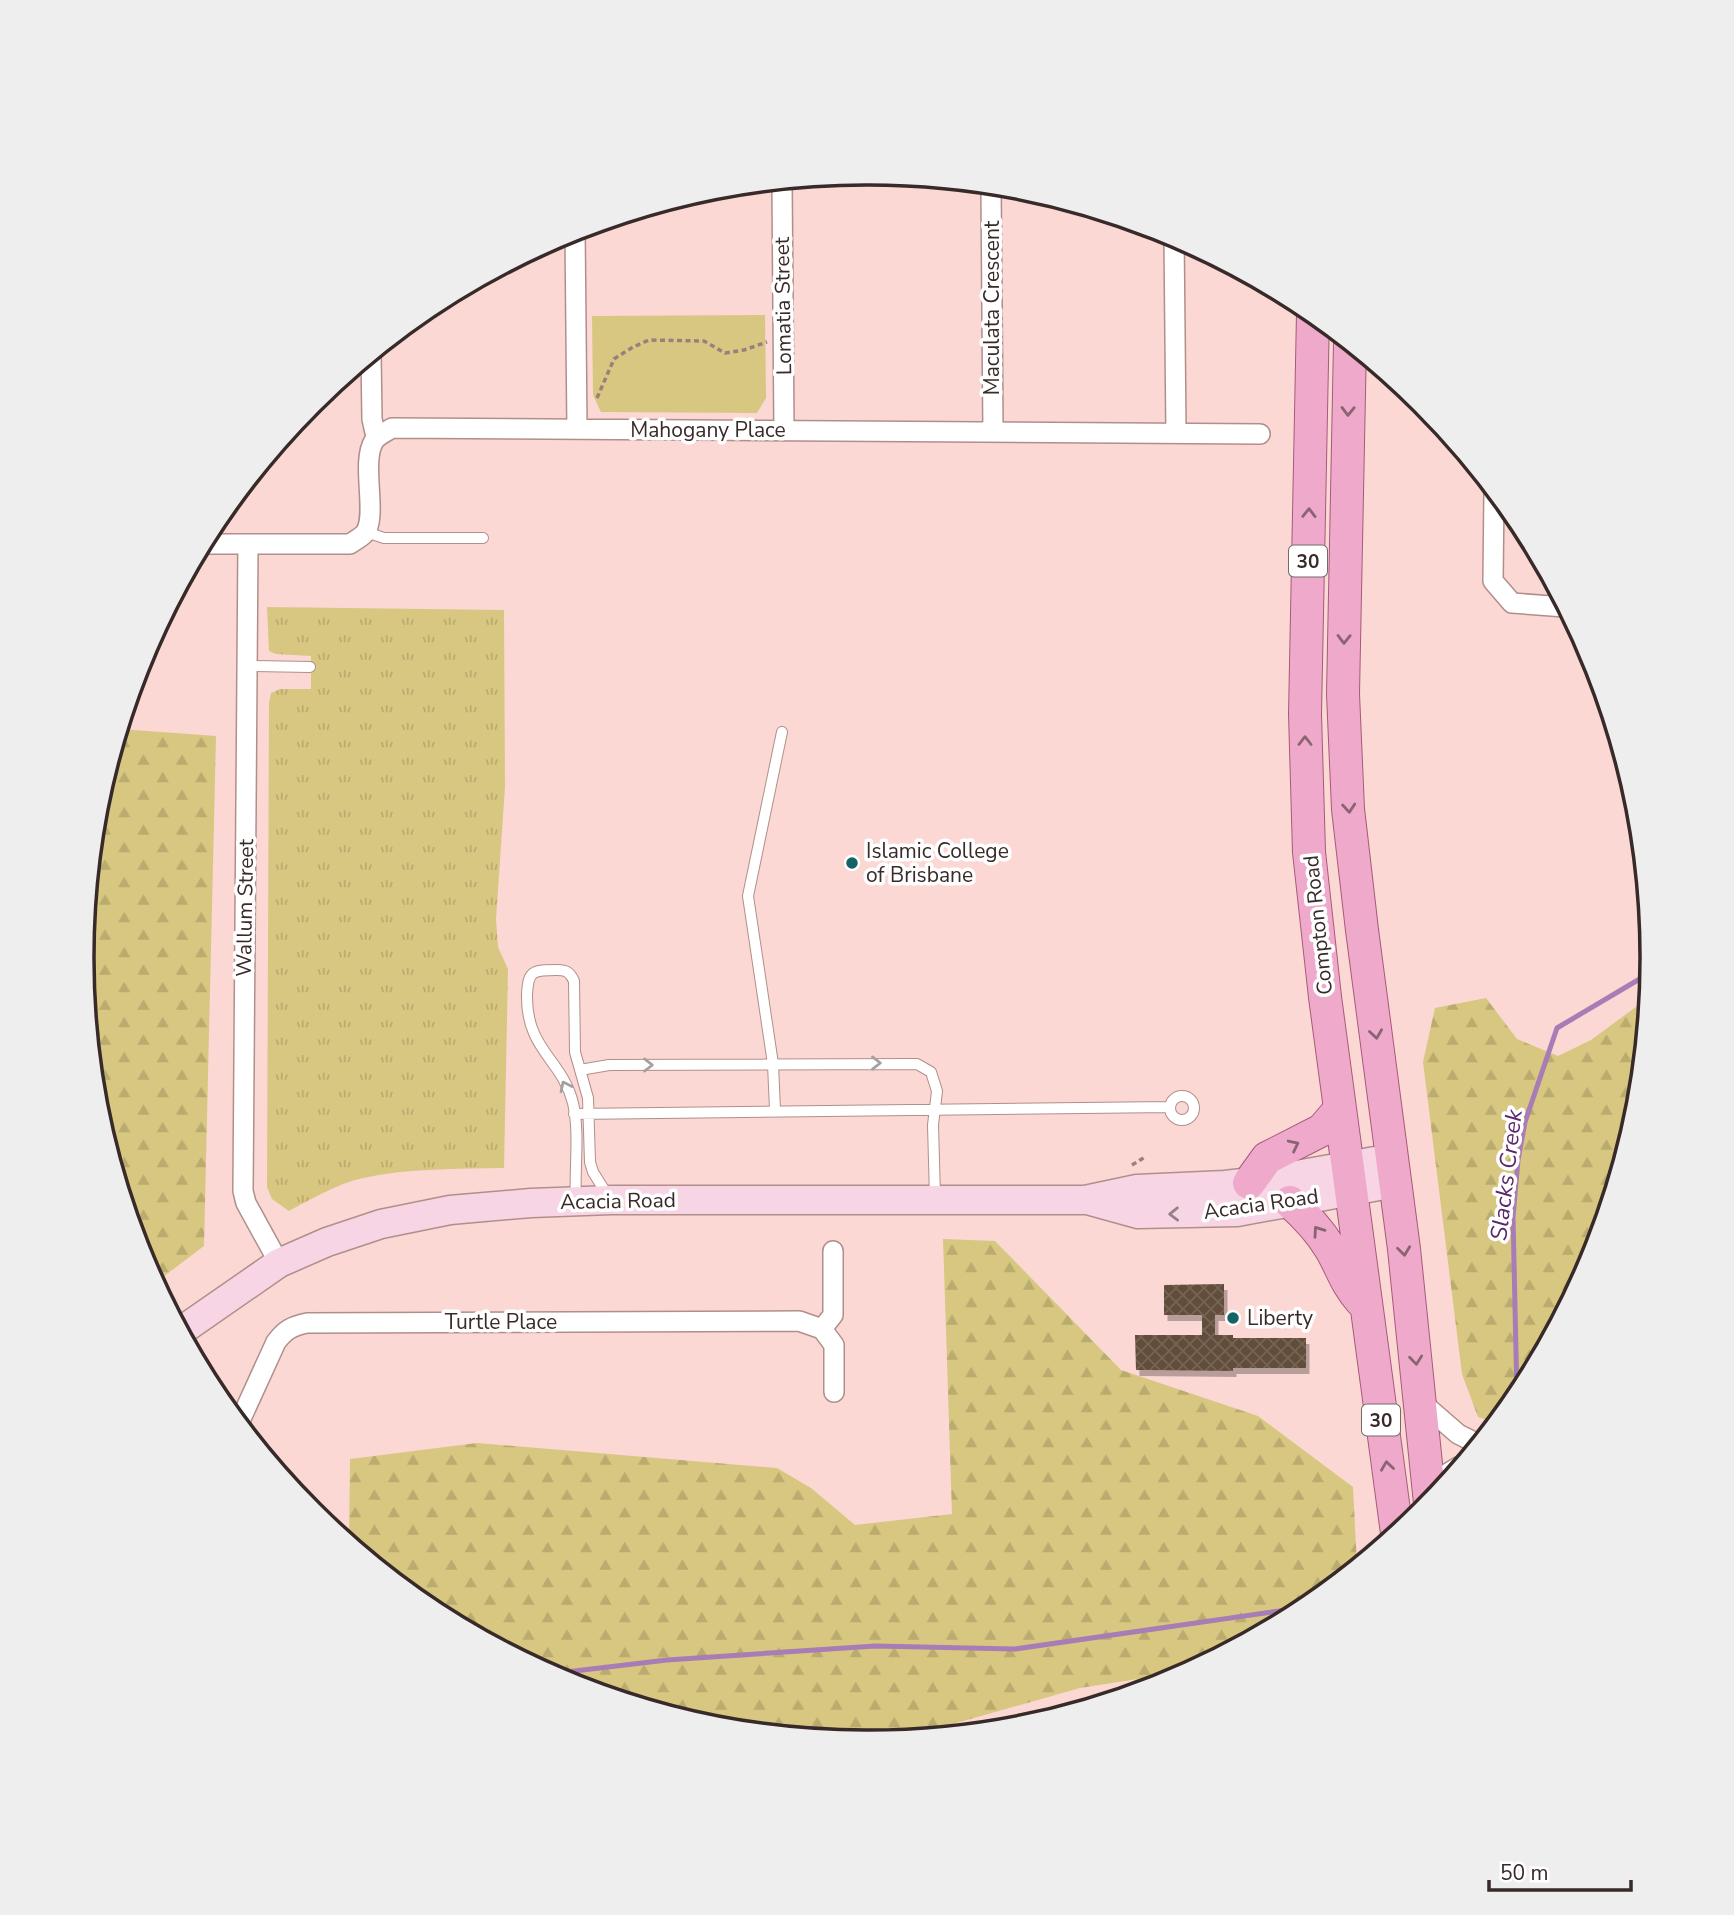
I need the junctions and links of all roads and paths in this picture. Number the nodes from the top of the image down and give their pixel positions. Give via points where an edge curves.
1 (782, 190) edge
2 (991, 196) edge
3 (575, 242) edge
4 (1174, 249) edge
5 (1313, 327) edge
6 (783, 336) junction
7 (1350, 355) edge
8 (371, 366) edge
9 (577, 399) junction
10 (578, 429) junction
11 (784, 431) junction
12 (993, 432) junction
13 (1176, 433) junction
14 (1260, 434) dead end
15 (376, 438) junction
16 (1494, 507) edge
17 (366, 532) junction
18 (483, 538) dead end
19 (215, 544) edge
20 (248, 544) junction
21 (1555, 606) edge
22 (247, 666) junction
23 (310, 667) dead end
24 (782, 732) dead end
25 (773, 1064) junction
26 (580, 1070) junction
27 (1170, 1107) dead end
28 (935, 1108) junction
29 (1340, 1109) junction
30 (775, 1110) junction
31 (589, 1113) junction
32 (574, 1114) junction
33 (1394, 1170) junction
34 (1349, 1177) junction
35 (1249, 1182) junction
36 (611, 1200) junction
37 (1085, 1200) junction
38 (576, 1201) junction
39 (935, 1201) junction
40 (1290, 1202) junction
41 (833, 1251) dead end
42 (279, 1263) junction
43 (1367, 1307) junction
44 (188, 1326) edge
45 (822, 1329) junction
46 (834, 1392) dead end
47 (1420, 1401) junction
48 (243, 1413) edge
49 (1470, 1440) edge
50 (1428, 1488) edge
51 (1395, 1520) edge

1 - 6 street, Lomatia Street
2 - 12 street, Maculata Crescent
3 - 9 street
4 - 13 street
29 -> 5 main road, Compton Road / 30 via 1315,914 1307,809
6 - 9 path via 725,353 704,341 649,340 614,359 597,398
6 - 11 street, Lomatia Street
7 -> 33 main road, Compton Road / 30 via 1343,681 1346,775
8 - 15 street
9 - 10 street
10 - 11 street, Mahogany Place
10 - 15 street, Mahogany Place via 392,428
11 - 12 street, Mahogany Place
12 - 13 street, Mahogany Place
13 - 14 street, Mahogany Place
15 - 17 street via 369,461
16 - 21 street via 1493,581 1512,603
17 - 18 lane via 384,538
17 - 20 street via 350,544
19 - 20 street
20 - 22 street, Wallum Street
22 - 23 lane
22 - 42 street, Wallum Street via 243,1191
24 - 25 lane via 748,895
26 -> 25 lane via 608,1065
25 -> 28 lane via 918,1064 933,1077
25 - 30 lane
26 - 31 lane
32 -> 26 lane via 568,1089 539,1046 530,1022 528,981 533,972 563,970 572,976
27 - 28 lane
28 - 30 lane
28 - 39 lane
29 - 34 main road, Compton Road / 30
35 -> 29 main road via 1267,1158 1322,1130
30 - 31 lane
31 - 32 lane
31 - 36 lane via 590,1163
32 - 38 lane
33 - 34 street, Acacia Road
33 -> 47 main road, Compton Road / 30
34 - 35 street, Acacia Road
34 - 40 street, Acacia Road
34 - 43 main road, Compton Road / 30
35 - 37 street, Acacia Road via 1137,1189
36 - 38 street, Acacia Road
36 - 39 street, Acacia Road
37 - 39 street, Acacia Road
40 -> 37 street, Acacia Road via 1237,1212 1138,1214
38 - 42 street, Acacia Road via 489,1206 381,1224
43 -> 40 main road via 1348,1286 1312,1222
41 - 45 street via 833,1315
42 - 44 street, Acacia Road
51 -> 43 main road, Compton Road / 30
45 - 46 street via 834,1345
45 - 48 street, Turtle Place via 799,1321 307,1323 284,1331 276,1342
47 - 49 street
47 - 50 main road, Compton Road / 30

